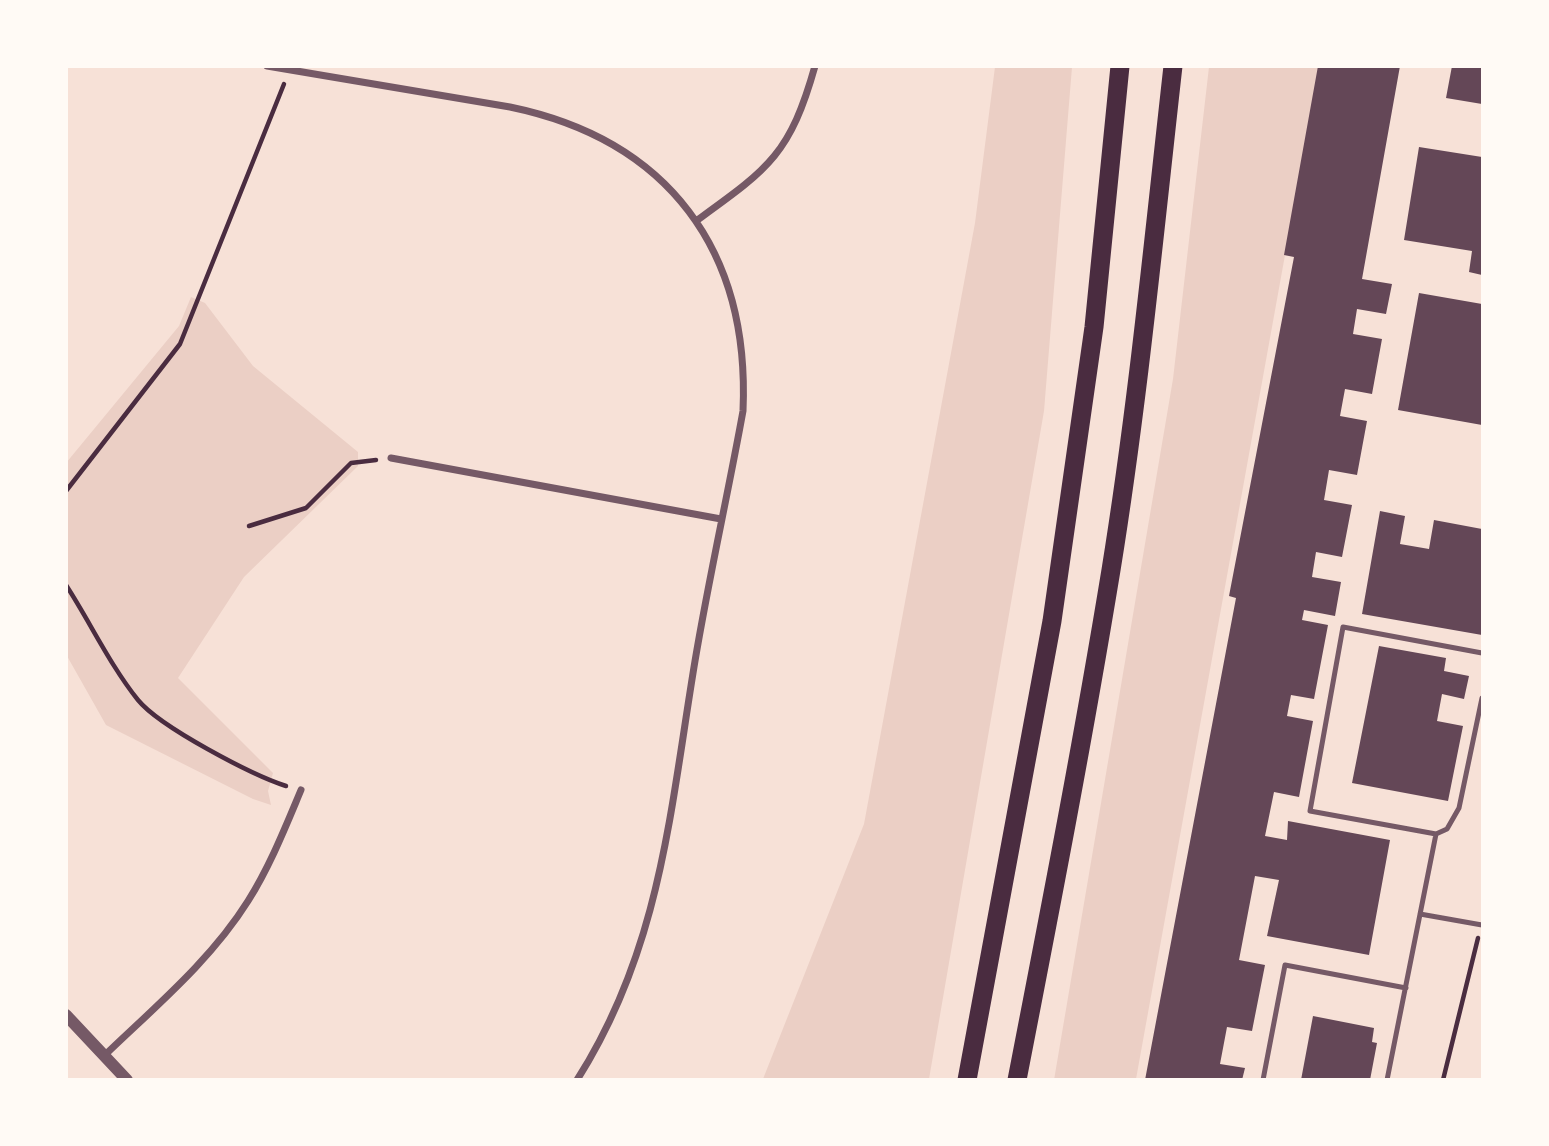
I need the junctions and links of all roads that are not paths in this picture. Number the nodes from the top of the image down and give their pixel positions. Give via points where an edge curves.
1 (267, 66) edge
2 (815, 66) edge
3 (1120, 66) edge
4 (1173, 66) edge
5 (280, 68) edge
6 (696, 221) junction
7 (391, 458) road end
8 (721, 520) junction
9 (1482, 653) edge
10 (1482, 698) edge
11 (301, 790) dead end
12 (1436, 834) junction
13 (1420, 914) junction
14 (1482, 925) edge
15 (1406, 988) junction
16 (66, 1015) edge
17 (106, 1054) junction
18 (127, 1080) edge
19 (577, 1080) edge
20 (967, 1080) edge
21 (1017, 1080) edge
22 (1263, 1080) edge
23 (1387, 1080) edge

1 - 5 street
2 - 6 street via 796,124 782,149 762,172
3 - 20 highway via 1094,327 1052,621
4 - 21 highway via 1139,379 1111,569
5 - 6 street via 549,115 589,130 624,151 657,177
6 - 8 street via 722,267 734,301 744,375 743,411
7 - 8 street
8 - 19 street via 653,907 635,968 605,1036
9 - 12 lane via 1343,627 1310,811
10 - 12 lane via 1459,808 1447,828
11 - 17 street via 267,870 231,925 197,966
12 - 13 lane
13 - 14 lane
13 - 15 lane
15 - 22 lane via 1285,965
15 - 23 lane
16 - 17 street
17 - 18 street

